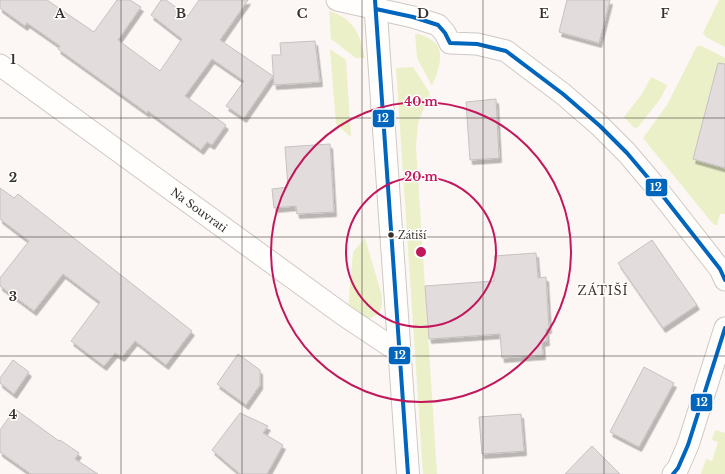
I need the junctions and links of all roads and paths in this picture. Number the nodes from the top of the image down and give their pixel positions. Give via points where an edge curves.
1 (338, 0) edge
2 (375, 5) edge
3 (0, 65) edge
4 (725, 280) edge
5 (725, 328) edge
6 (399, 352) junction
7 (408, 474) edge
8 (673, 474) edge

1 - 2 street
2 - 4 street via 438,25 450,43 477,44 506,51 563,94 627,153 720,269
2 - 6 main road
3 - 6 street, Na Souvrati via 345,316
5 - 8 street via 688,445
6 - 7 main road

